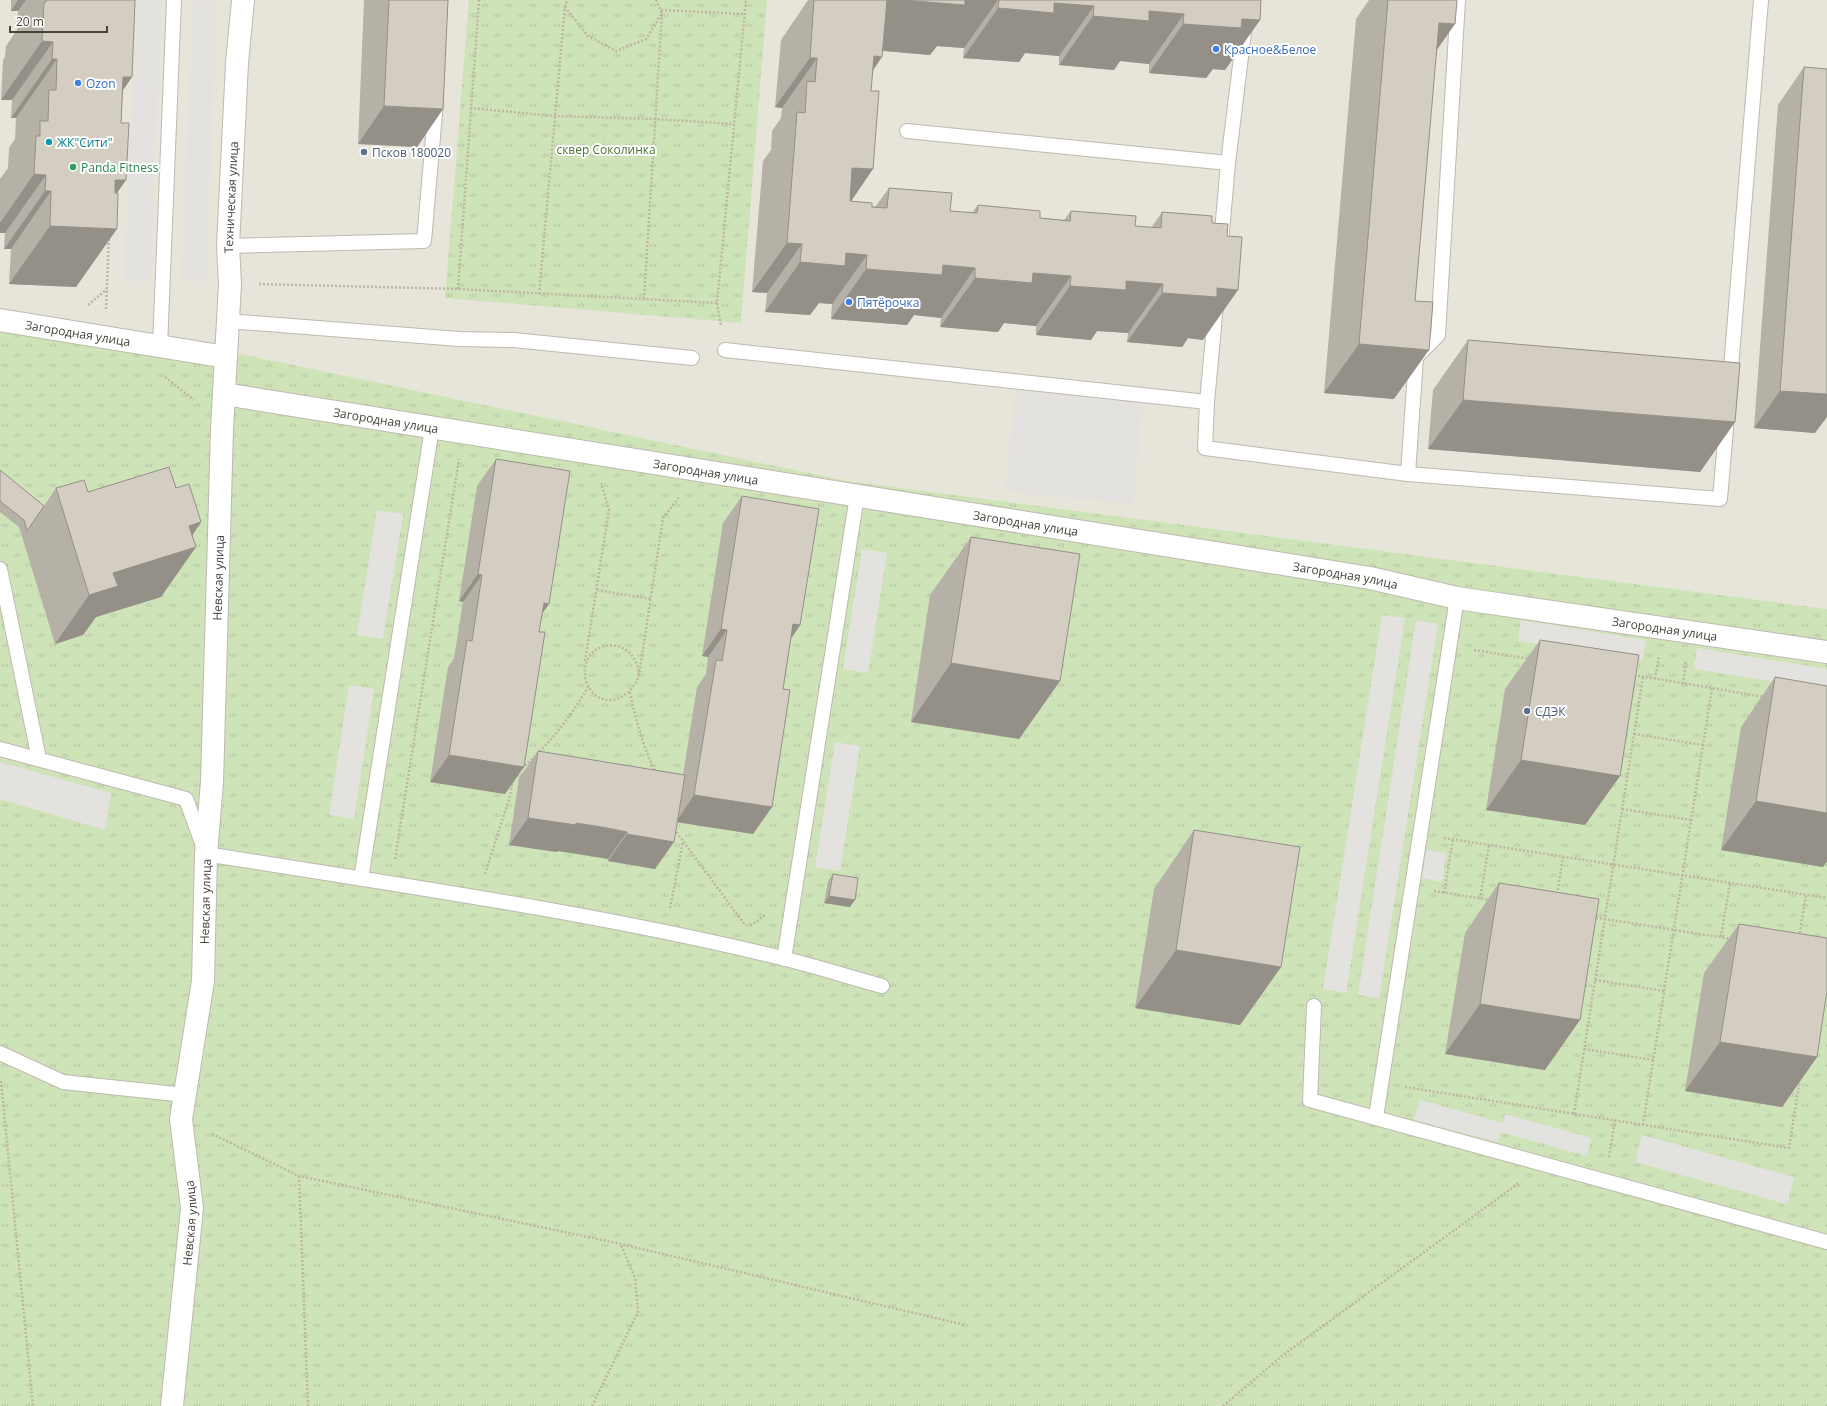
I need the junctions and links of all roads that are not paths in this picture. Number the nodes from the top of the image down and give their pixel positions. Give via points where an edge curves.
1 (174, 0) edge
2 (243, 0) edge
3 (1248, 0) edge
4 (1458, 0) edge
5 (1761, 0) edge
6 (437, 86) edge
7 (907, 132) dead end
8 (1228, 163) junction
9 (228, 246) junction
10 (1220, 258) edge
11 (1217, 290) edge
12 (0, 320) edge
13 (228, 321) junction
14 (160, 347) junction
15 (725, 350) dead end
16 (226, 357) junction
17 (692, 358) dead end
18 (224, 394) junction
19 (1207, 402) junction
20 (432, 428) junction
21 (1408, 474) junction
22 (857, 496) junction
23 (0, 569) edge
24 (1457, 598) junction
25 (1827, 652) edge
26 (0, 749) edge
27 (39, 759) junction
28 (206, 854) junction
29 (361, 879) junction
30 (784, 959) junction
31 (882, 986) dead end
32 (1314, 1006) dead end
33 (0, 1053) edge
34 (185, 1095) junction
35 (1376, 1117) junction
36 (1827, 1242) edge
37 (172, 1406) edge

1 - 14 lane
2 - 9 street, Техническая улица via 237,64
3 - 8 lane
4 - 21 lane via 1438,335 1416,356
5 - 21 lane via 1720,499
6 - 9 lane via 424,241
7 - 8 lane
8 - 10 lane
9 - 13 street, Техническая улица
11 - 19 lane
12 - 14 street, Загородная улица
13 - 16 street, Техническая улица
13 - 17 lane via 459,339 514,340
14 - 16 street, Загородная улица
15 - 19 lane
16 - 18 street, Техническая улица
18 - 20 street, Загородная улица
18 - 28 street, Невская улица via 212,782
19 - 21 lane via 1205,448
20 - 22 street, Загородная улица
20 - 29 lane
22 - 24 street, Загородная улица via 1370,578
22 - 30 lane
23 - 27 lane
24 - 25 street, Загородная улица
24 - 35 lane
26 - 27 lane
27 - 28 lane via 186,799
28 - 29 lane
28 - 34 street, Невская улица via 203,981
29 - 30 lane via 537,907
30 - 31 lane
32 - 35 lane via 1310,1100
33 - 34 lane via 63,1082
34 - 37 street, Невская улица via 181,1118 192,1208
35 - 36 lane

